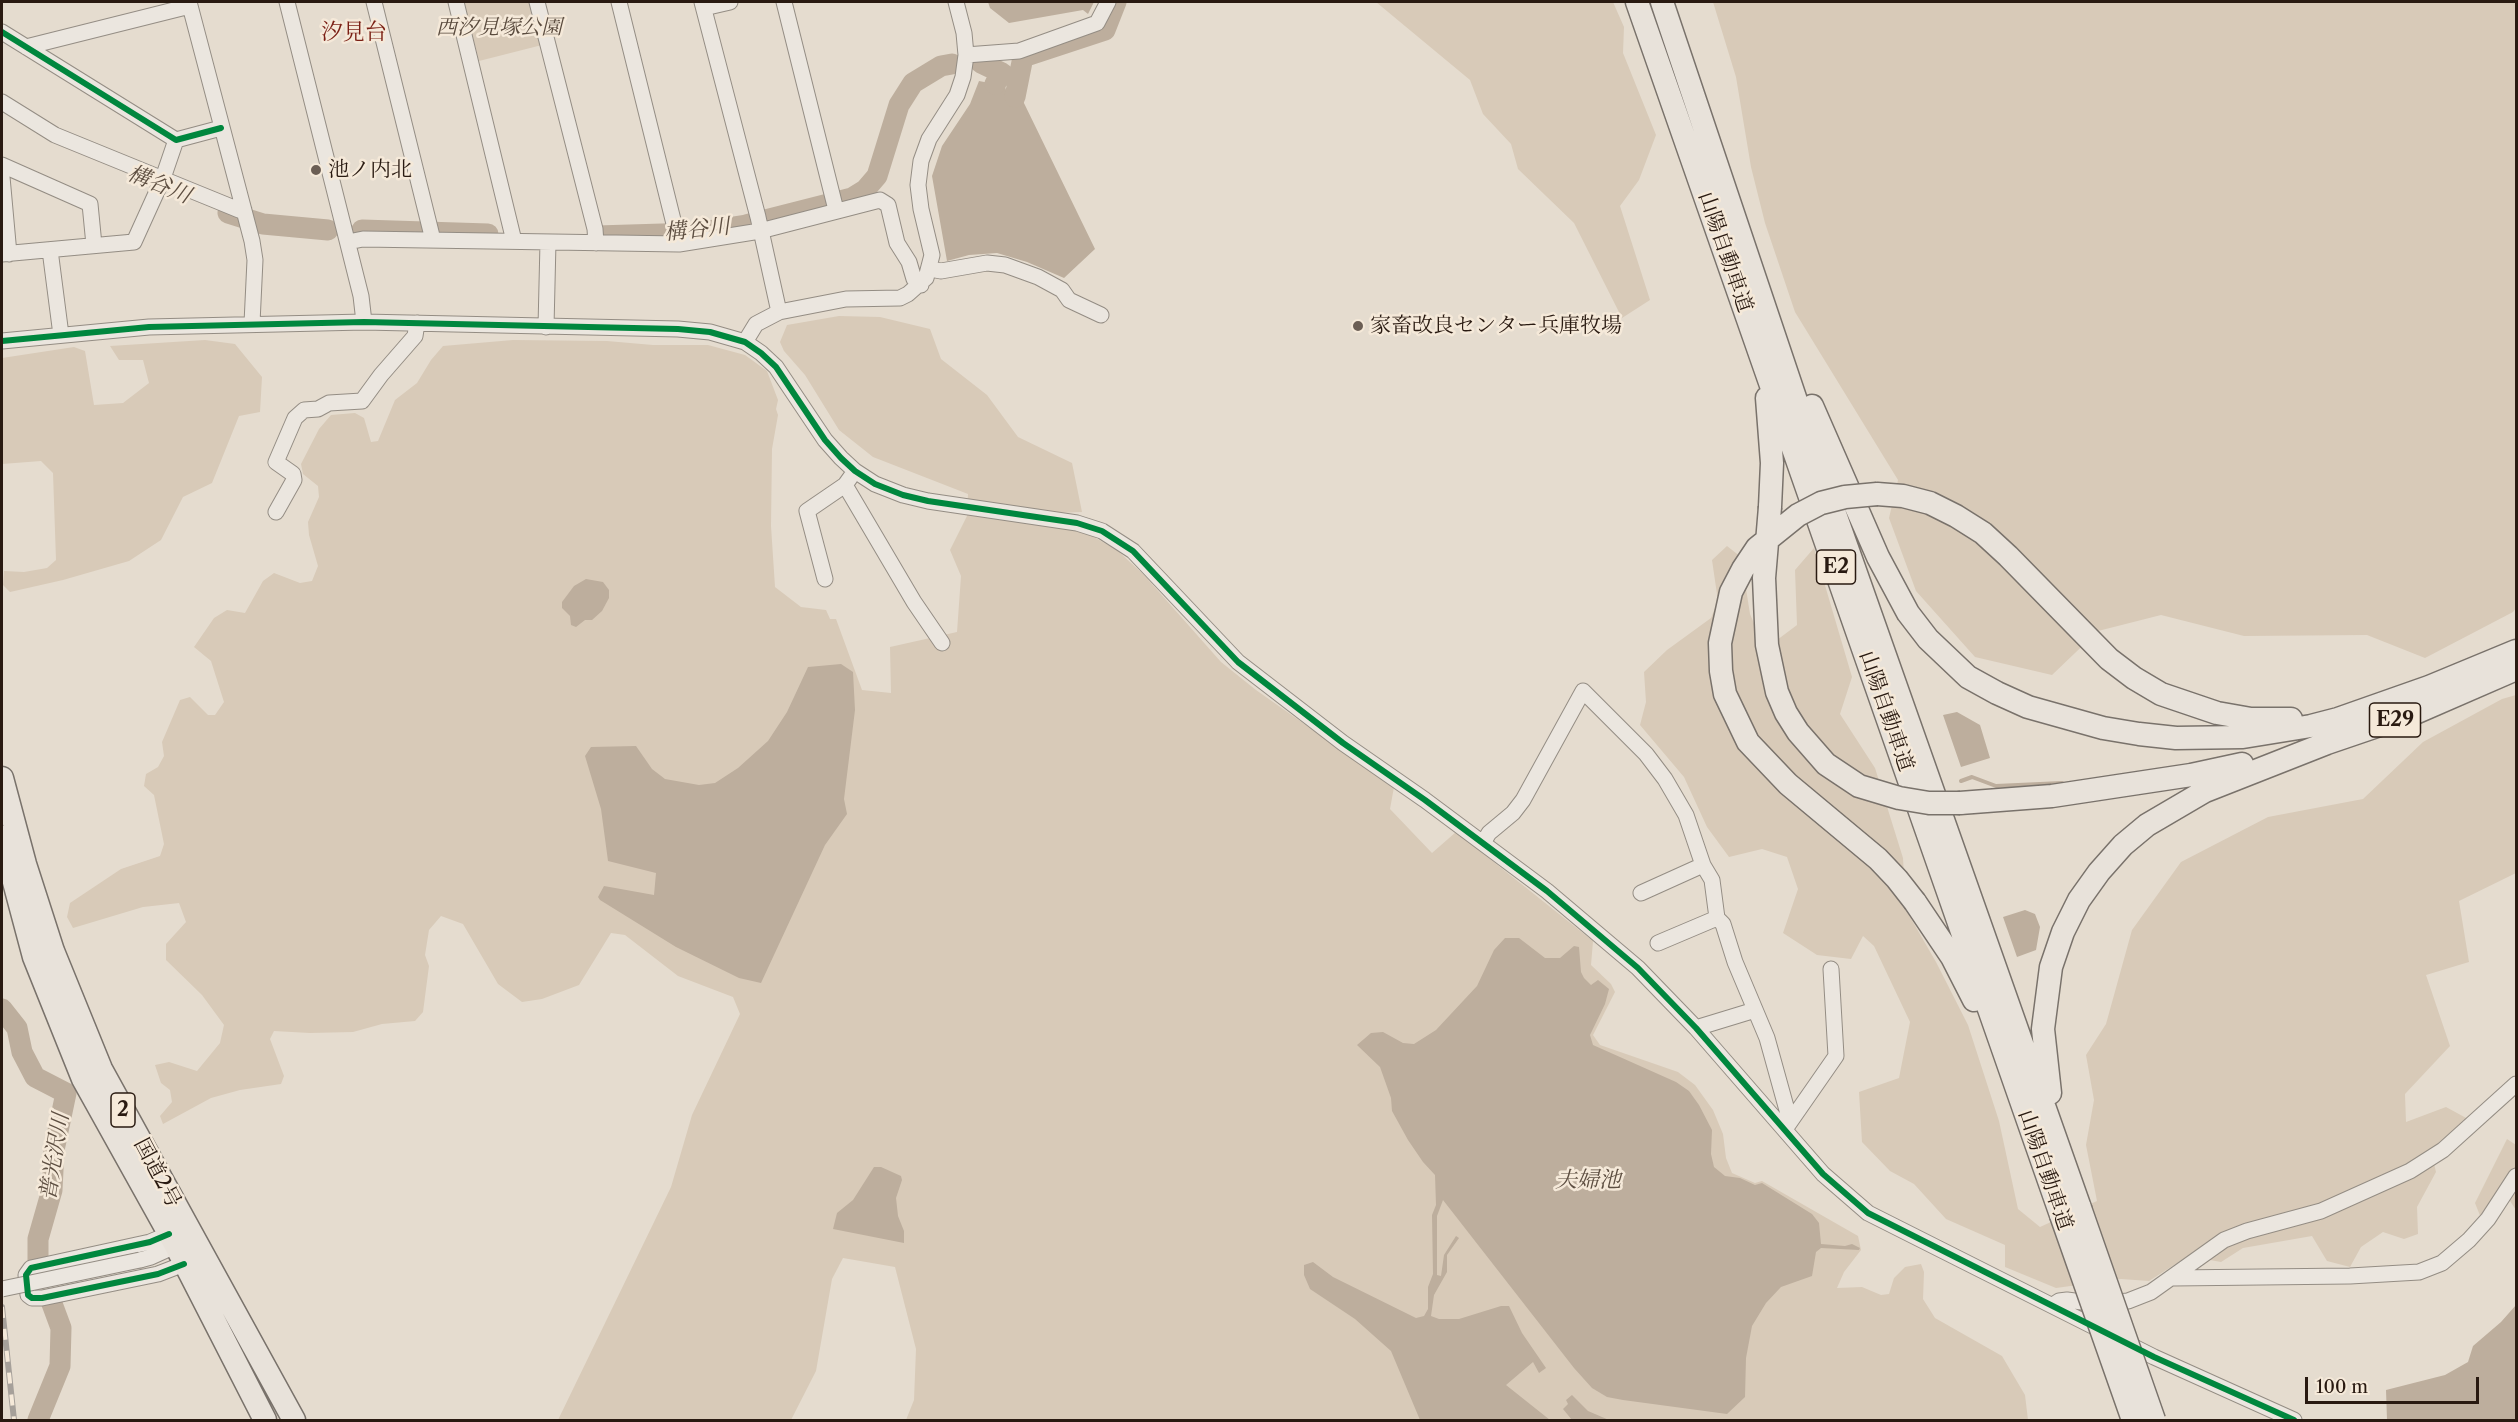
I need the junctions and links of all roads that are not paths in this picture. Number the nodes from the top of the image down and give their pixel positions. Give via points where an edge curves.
1 (287, 2) edge
2 (374, 2) edge
3 (456, 2) edge
4 (537, 2) edge
5 (619, 2) edge
6 (730, 2) edge
7 (784, 2) edge
8 (956, 2) edge
9 (1108, 2) edge
10 (1636, 2) edge
11 (1662, 2) edge
12 (190, 4) edge
13 (703, 5) edge
14 (2, 32) edge
15 (26, 47) junction
16 (966, 55) junction
17 (2, 102) edge
18 (221, 128) junction
19 (176, 140) junction
20 (2, 169) edge
21 (160, 183) junction
22 (835, 204) junction
23 (246, 217) junction
24 (759, 225) junction
25 (432, 234) junction
26 (514, 236) junction
27 (1741, 236) junction
28 (596, 237) junction
29 (678, 237) junction
30 (348, 242) junction
31 (548, 242) junction
32 (94, 245) junction
33 (50, 250) junction
34 (5, 254) edge
35 (930, 269) junction
36 (921, 285) junction
37 (779, 312) junction
38 (1101, 315) dead end
39 (364, 322) junction
40 (252, 323) junction
41 (417, 323) junction
42 (546, 327) junction
43 (61, 335) junction
44 (2, 340) edge
45 (745, 342) junction
46 (1767, 370) junction
47 (855, 471) junction
48 (844, 485) junction
49 (276, 512) dead end
50 (825, 579) dead end
51 (942, 643) dead end
52 (2517, 651) edge
53 (2517, 669) edge
54 (2375, 707) junction
55 (2328, 743) junction
56 (2, 777) edge
57 (2, 837) edge
58 (1483, 843) junction
59 (1702, 865) junction
60 (1641, 893) dead end
61 (1717, 918) junction
62 (1658, 943) dead end
63 (1831, 969) dead end
64 (1755, 1010) junction
65 (1696, 1028) junction
66 (2517, 1084) edge
67 (1788, 1125) junction
68 (2032, 1133) junction
69 (2066, 1173) junction
70 (2517, 1176) edge
71 (2070, 1212) junction
72 (180, 1246) junction
73 (2173, 1278) junction
74 (2, 1289) edge
75 (2054, 1305) junction
76 (265, 1420) edge
77 (294, 1420) edge
78 (2133, 1420) edge
79 (2154, 1420) edge
80 (2294, 1420) edge

1 - 30 street
2 - 25 street
3 - 26 street
4 - 28 street
5 - 29 street
6 - 13 street
7 - 22 street
8 - 16 street
9 - 16 street via 1097,23 1019,51
10 - 46 highway, 山陽自動車道 / E2
11 - 27 highway, 山陽自動車道 / E2
12 - 15 street
12 - 18 street
13 - 24 street
14 - 15 street
15 - 19 street
16 - 35 street via 957,95 929,138 921,161 918,185 932,255
17 - 21 street via 55,135
18 - 19 street
18 - 23 street
19 - 21 street
20 - 32 street via 90,204
20 - 34 street
21 - 23 street via 239,210
21 - 32 street via 134,242
22 - 24 street
22 - 36 street via 880,200 888,206 897,243 914,279
23 - 40 street via 255,260
24 - 29 street
24 - 37 street
25 - 26 street
25 - 30 street
26 - 31 street
27 - 54 highway via 1893,588 1928,639 1968,677 2028,707 2067,719 2176,738 2279,732
27 - 69 highway, 山陽自動車道 / E2
28 - 29 street
28 - 31 street
30 - 39 street
31 - 42 street
32 - 33 street
33 - 34 street
33 - 43 street
35 - 36 street
35 - 38 street via 1005,265 1038,277 1062,290 1069,300
36 - 37 street via 900,298 846,299
37 - 45 street via 756,324
39 - 40 street
39 - 41 street
40 - 43 street
41 - 42 street
41 - 49 street via 414,336 362,401 329,403 318,410 303,411 295,418 276,462 293,474 294,480
42 - 45 street via 678,329 710,332
43 - 44 street
45 - 47 street via 776,367 825,440
46 - 55 highway, bridge via 1772,463 1764,578 1767,645 1777,692 1797,732 1826,764 1859,786 1929,803 2052,796 2179,777
46 - 68 highway, 山陽自動車道 / E2
47 - 48 street
47 - 58 street via 903,495 1077,523 1117,539 1145,562 1238,662
48 - 50 street via 807,511
48 - 51 street
52 - 54 highway, E29
53 - 55 highway, E29 via 2415,713
54 - 68 highway, bridge via 2311,718 2251,719 2217,713 2161,694 2109,659 1983,533 1930,503 1903,496 1877,494 1821,503 1798,515 1757,548 1731,592 1720,643 1728,701 1748,742 1788,784 1878,859 1915,902 1969,988
55 - 69 highway via 2236,777 2178,805 2123,845 2079,900 2051,967 2043,1029 2048,1080
56 - 72 highway, 国道2号 / 2 via 53,951
57 - 72 highway, 国道2号 / 2 via 34,957 83,1079
58 - 59 street via 1523,800 1583,691 1646,753 1665,779 1686,815
58 - 65 street via 1638,968
59 - 60 street
59 - 61 street via 1712,880
61 - 62 street
61 - 64 street via 1723,924
63 - 67 street via 1836,1056
64 - 65 street
64 - 67 street via 1767,1038
65 - 67 street
66 - 73 street via 2443,1150 2410,1171 2321,1211 2224,1240
67 - 75 street via 1823,1174 1868,1213
68 - 71 highway, 山陽自動車道 / E2
69 - 71 highway, 山陽自動車道 / E2
70 - 73 street via 2469,1240 2442,1263 2419,1272
71 - 78 highway, 山陽自動車道 / E2, bridge
71 - 79 highway, 山陽自動車道 / E2, bridge
72 - 72 street via 158,1274 42,1298 32,1299 28,1294 26,1275 31,1268 150,1242
72 - 74 street, bridge via 140,1260
72 - 76 highway, 国道2号 / 2
72 - 77 highway, 国道2号 / 2
73 - 75 street via 2128,1300 2097,1304 2067,1300
75 - 80 street via 2154,1357

